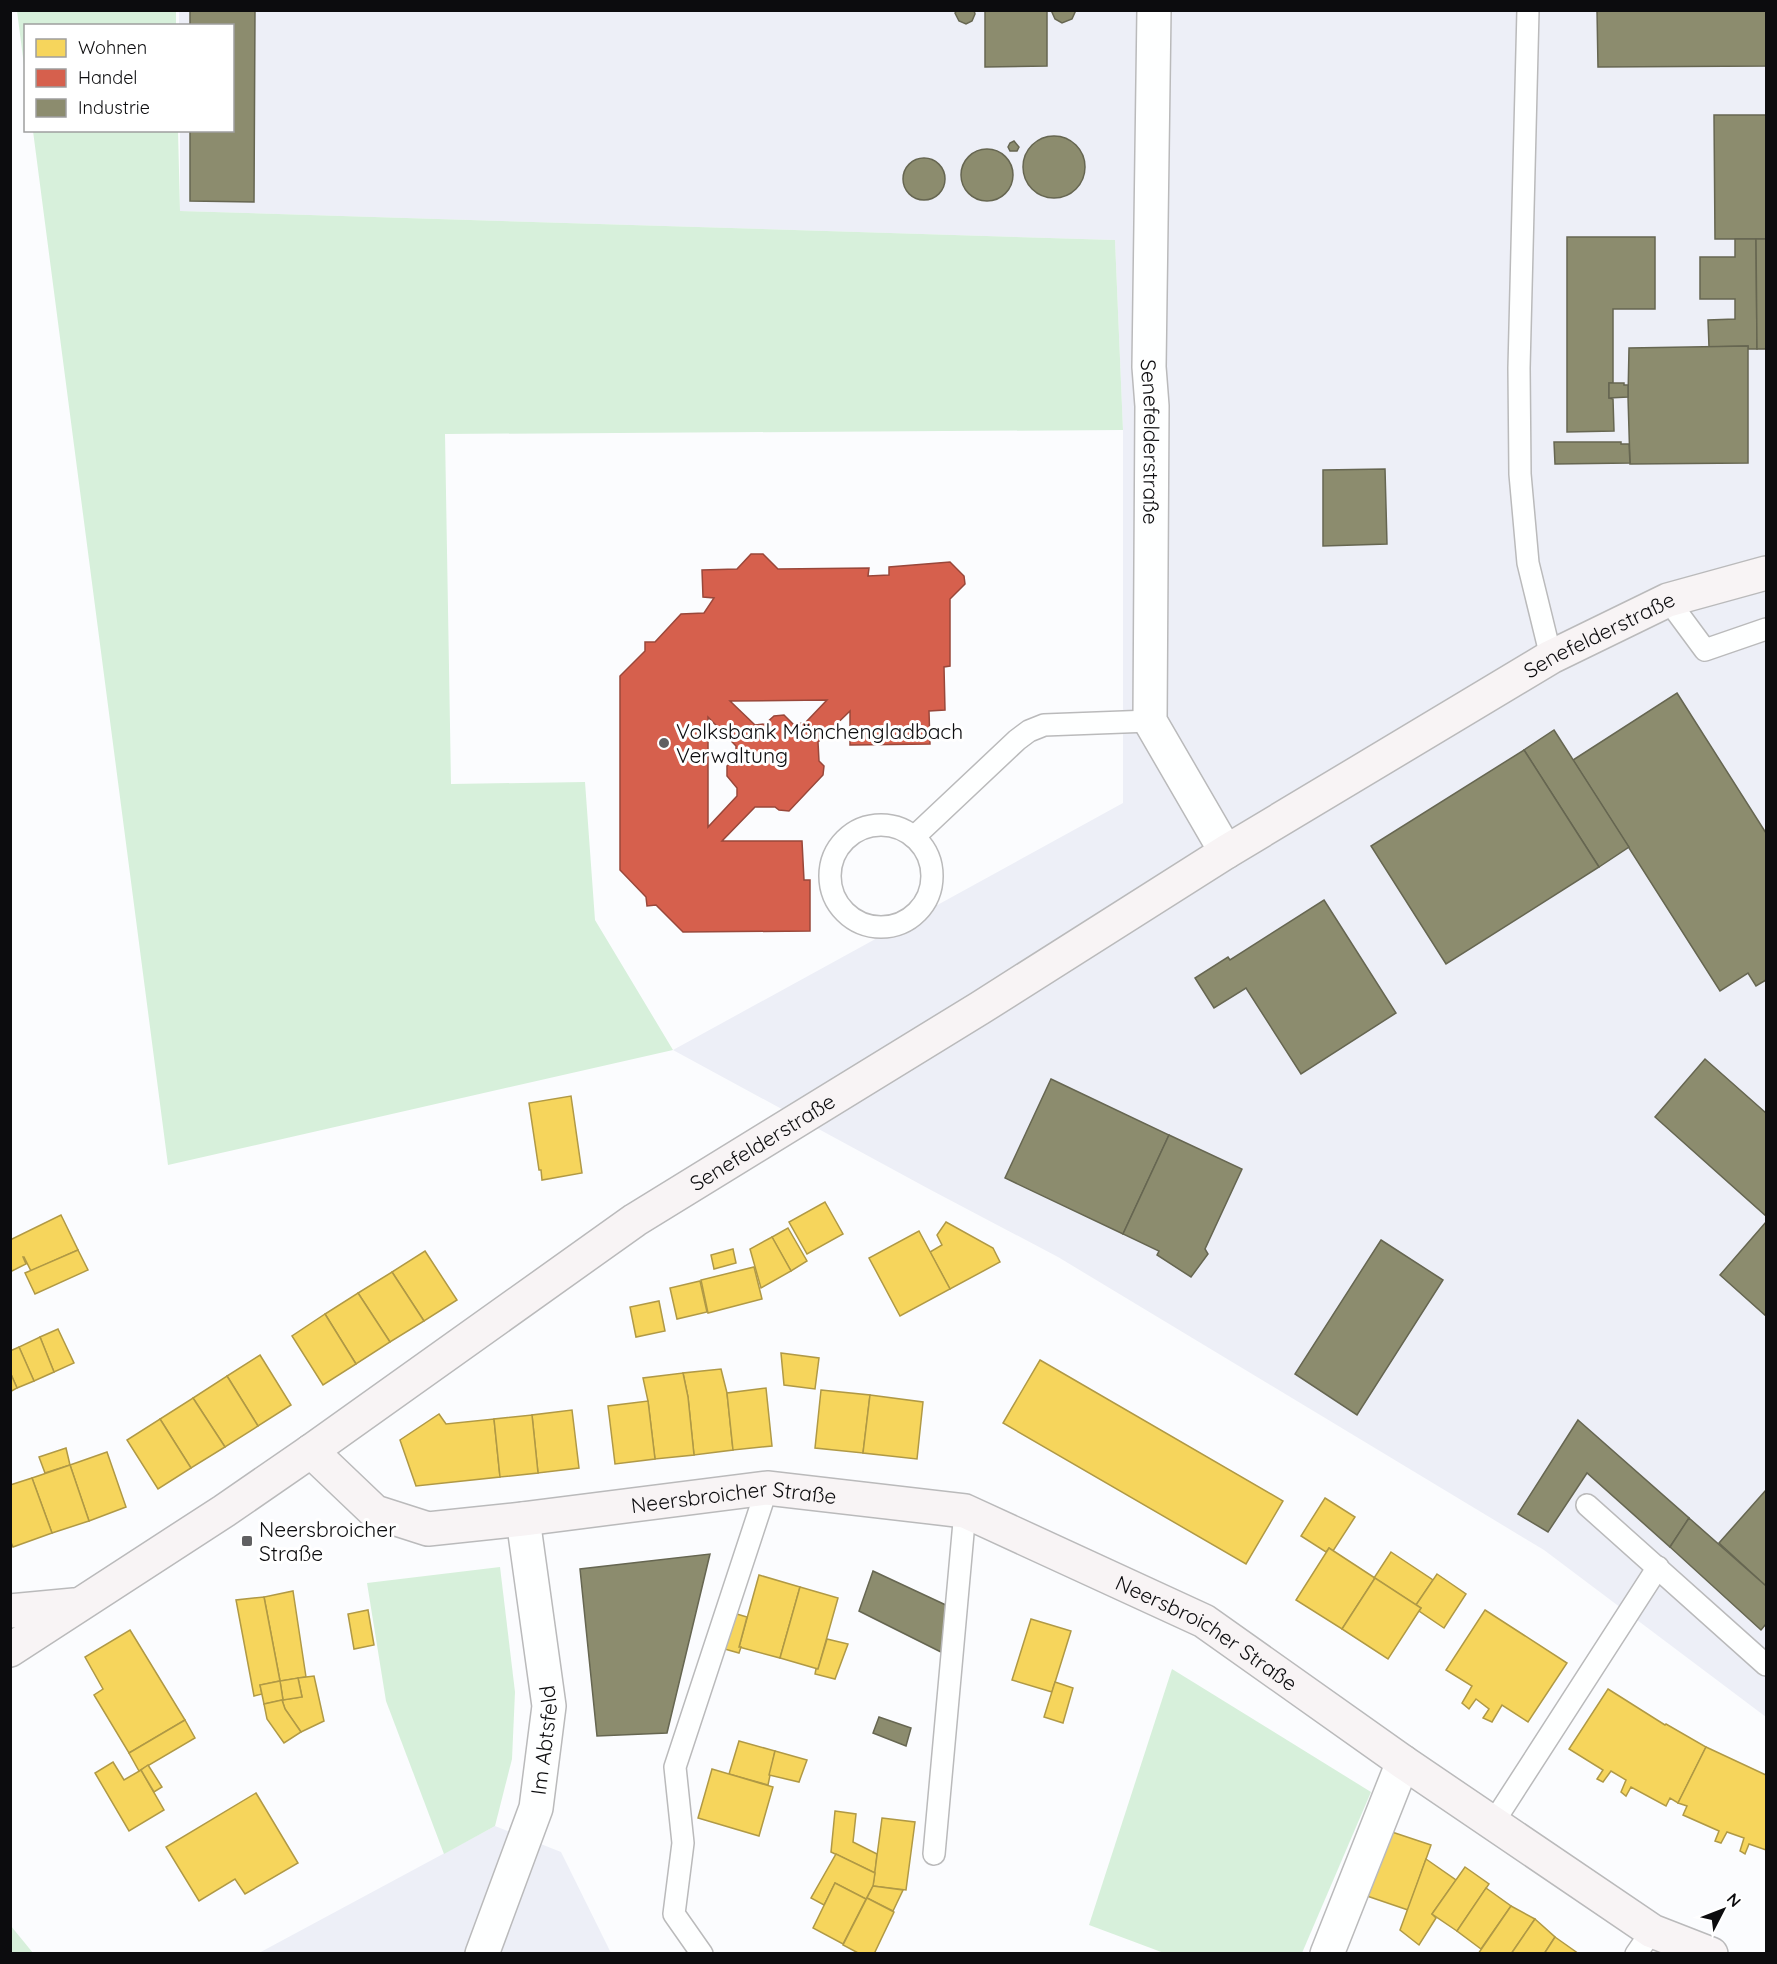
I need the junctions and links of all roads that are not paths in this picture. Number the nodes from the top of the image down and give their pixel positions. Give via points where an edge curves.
1 (1154, 10) edge
2 (1528, 10) edge
3 (1767, 573) edge
4 (1668, 600) junction
5 (1767, 629) edge
6 (1551, 657) junction
7 (1150, 721) junction
8 (914, 837) junction
9 (1226, 852) junction
10 (311, 1451) junction
11 (767, 1488) junction
12 (1587, 1505) dead end
13 (965, 1511) junction
14 (523, 1519) junction
15 (1658, 1567) junction
16 (79, 1605) junction
17 (10, 1611) edge
18 (10, 1650) edge
19 (1767, 1665) edge
20 (1402, 1762) junction
21 (1493, 1823) junction
22 (934, 1854) dead end
23 (1644, 1942) edge
24 (482, 1953) edge
25 (702, 1953) edge
26 (1327, 1953) edge
27 (1711, 1953) edge

1 - 7 street, Senefelderstraße
2 - 6 lane via 1520,474 1528,563
3 - 4 street, Senefelderstraße
4 - 5 lane via 1705,650
4 - 6 street, Senefelderstraße
6 - 9 street, Senefelderstraße
7 - 8 lane via 1044,725 1029,731
7 - 9 street
8 - 8 lane via 900,829 876,826 853,834 841,844 833,858 831,890 850,917 866,925 883,927 900,924 915,915 926,901 931,867
9 - 10 street, Senefelderstraße via 635,1220
10 - 14 street, Neersbroicher Straße via 375,1512 428,1529
10 - 16 street
11 - 13 street, Neersbroicher Straße
11 - 14 street, Neersbroicher Straße
11 - 25 lane via 675,1767 682,1843 674,1914
12 - 15 lane
13 - 20 street, Neersbroicher Straße via 1204,1621
13 - 22 lane
14 - 24 street, Im Abtsfeld via 549,1706 536,1808
15 - 19 lane
15 - 21 lane
16 - 17 street
16 - 18 street
20 - 21 street, Neersbroicher Straße
20 - 26 street
21 - 23 street, Neersbroicher Straße
23 - 27 street, Neersbroicher Straße

